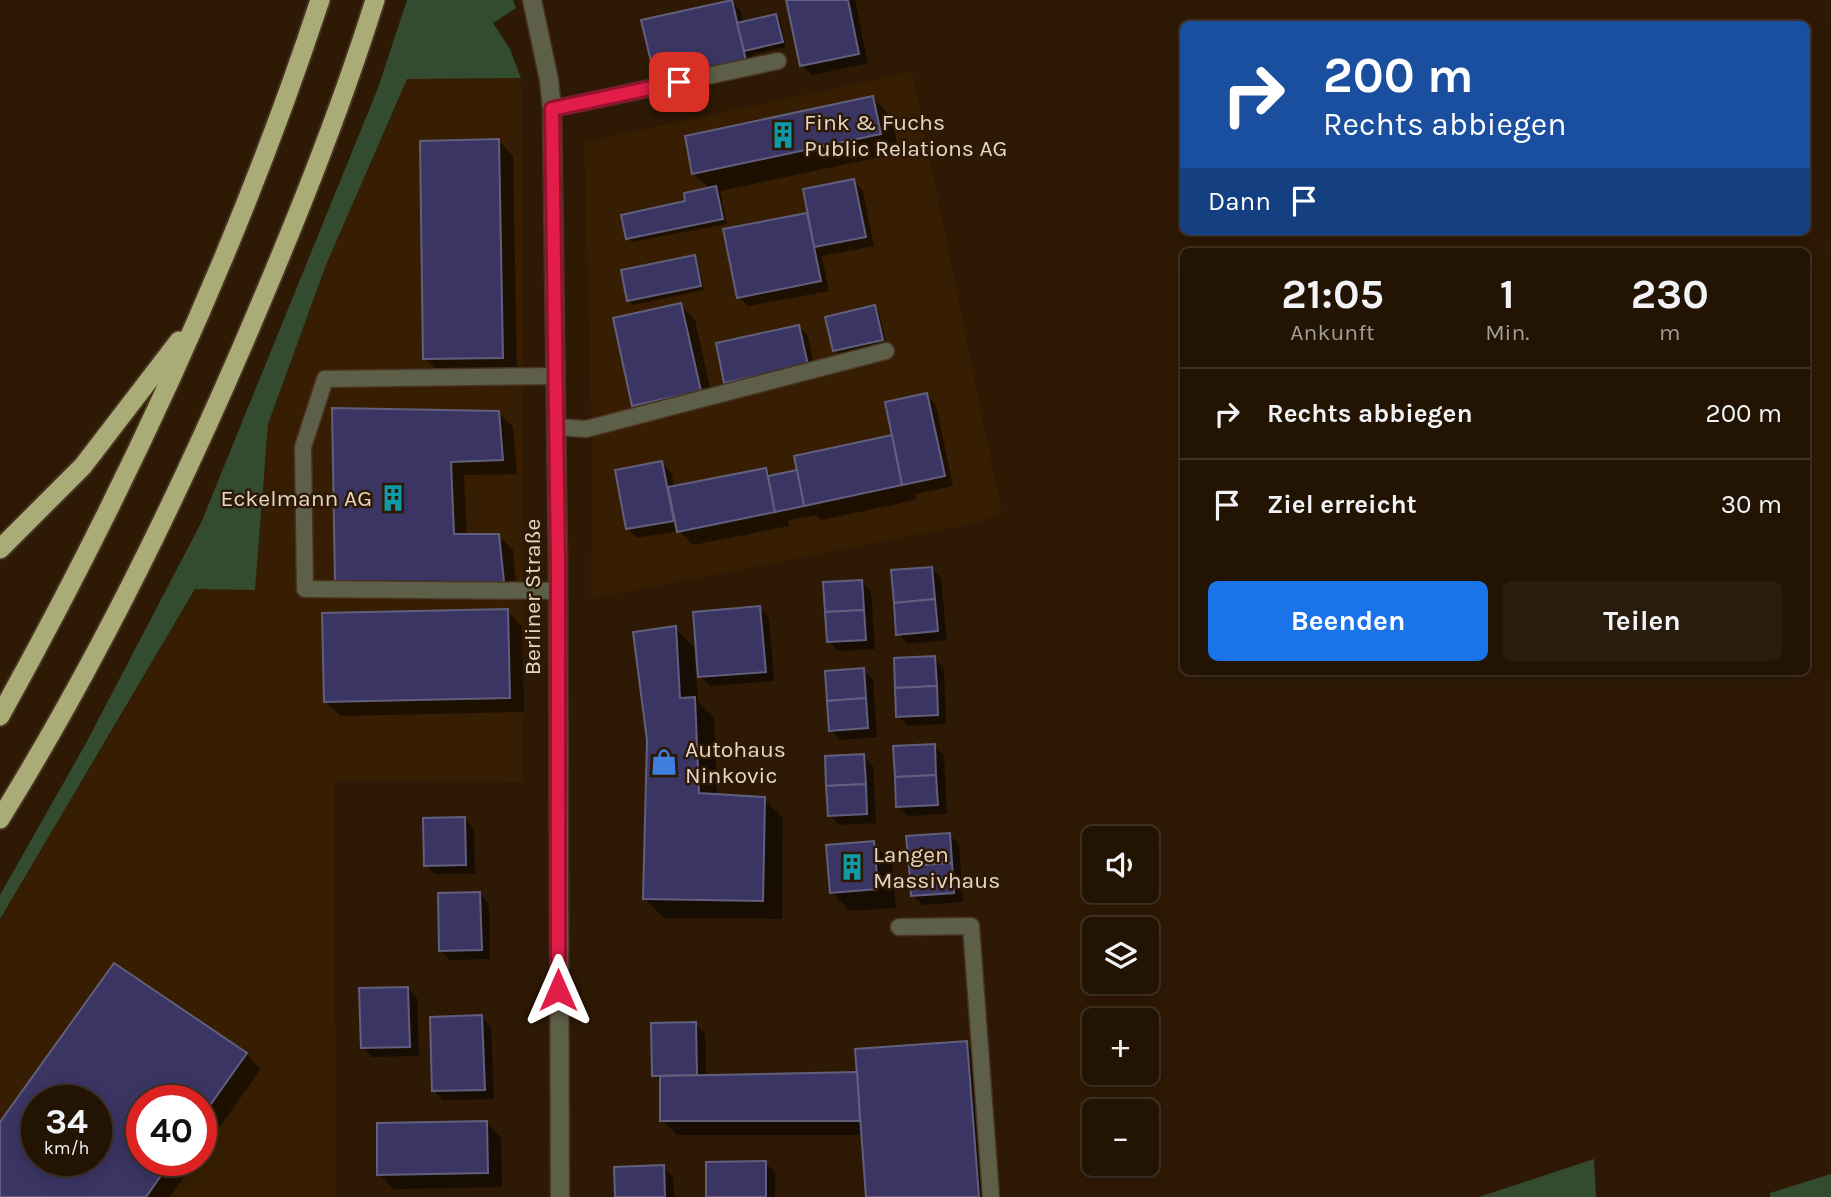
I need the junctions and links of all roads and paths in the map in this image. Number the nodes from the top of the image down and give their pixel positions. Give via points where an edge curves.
1 (320, 0) edge
2 (375, 0) edge
3 (532, 0) edge
4 (778, 61) dead end
5 (552, 109) junction
6 (207, 300) junction
7 (886, 351) dead end
8 (555, 376) junction
9 (556, 427) junction
10 (0, 549) edge
11 (557, 591) junction
12 (0, 716) edge
13 (0, 819) edge
14 (899, 927) dead end
15 (559, 1197) edge
16 (991, 1197) edge

1 - 6 highway
2 - 13 highway via 318,162 204,434 79,681
3 - 5 street, Berliner Straße
4 - 5 lane
5 - 8 street, Berliner Straße
6 - 10 highway via 91,456
6 - 12 highway via 107,515
7 - 9 lane via 586,429
8 - 9 street, Berliner Straße
8 - 11 lane via 325,379 303,447 305,589
9 - 11 street, Berliner Straße
11 - 15 street, Berliner Straße
14 - 16 lane via 971,926

